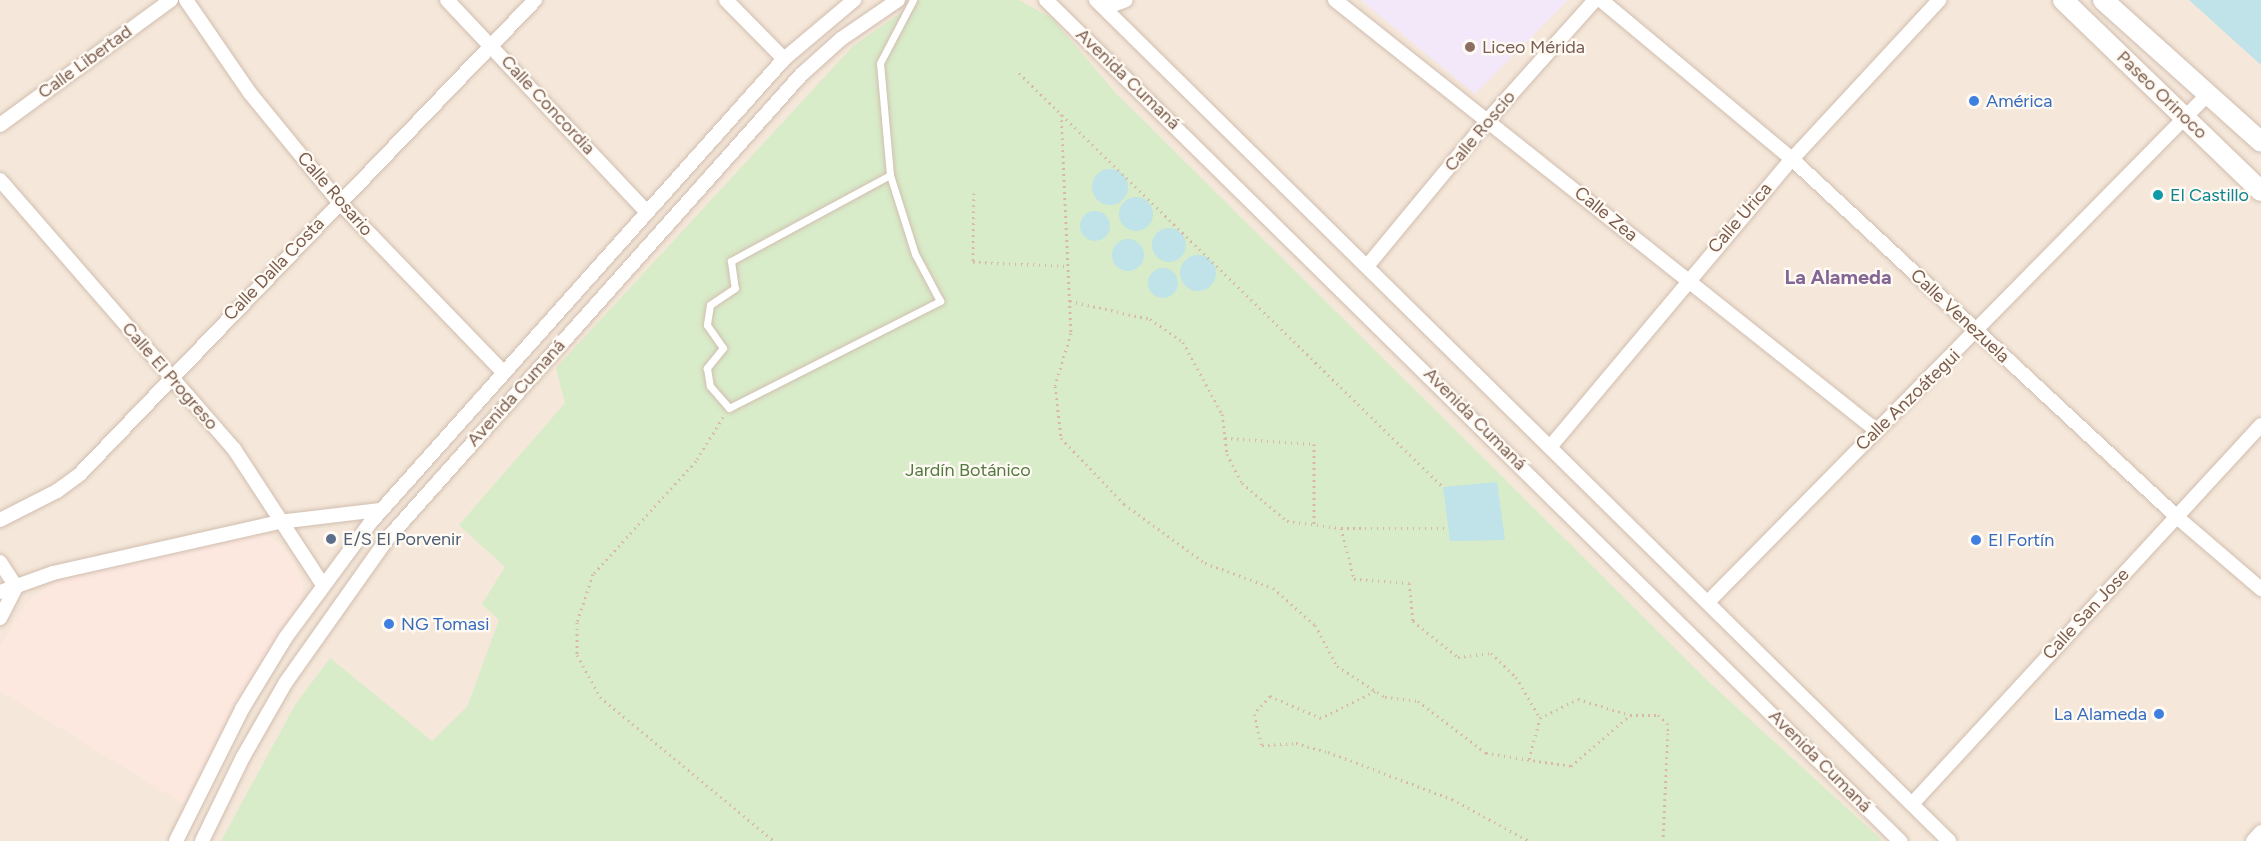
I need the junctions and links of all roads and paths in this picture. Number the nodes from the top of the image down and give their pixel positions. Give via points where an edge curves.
1 (171, 0) edge
2 (186, 0) edge
3 (447, 0) edge
4 (535, 0) edge
5 (726, 0) edge
6 (854, 0) edge
7 (898, 0) edge
8 (913, 0) edge
9 (1046, 0) edge
10 (1126, 0) edge
11 (1335, 0) edge
12 (1595, 0) edge
13 (1601, 0) edge
14 (1940, 0) edge
15 (2063, 0) edge
16 (2103, 0) edge
17 (1101, 4) edge
18 (492, 45) junction
19 (784, 59) junction
20 (1019, 73) dead end
21 (2208, 94) junction
22 (1061, 114) junction
23 (2187, 119) junction
24 (1488, 120) junction
25 (0, 125) edge
26 (2261, 142) edge
27 (1792, 159) junction
28 (890, 175) junction
29 (0, 180) edge
30 (2261, 191) edge
31 (974, 193) dead end
32 (339, 202) junction
33 (647, 212) junction
34 (1368, 265) junction
35 (1069, 266) junction
36 (1688, 279) junction
37 (1070, 301) junction
38 (1977, 333) junction
39 (503, 372) junction
40 (169, 377) junction
41 (729, 408) junction
42 (2261, 425) edge
43 (1876, 430) junction
44 (1225, 438) junction
45 (1551, 446) junction
46 (1443, 487) dead end
47 (380, 510) junction
48 (2176, 517) junction
49 (0, 520) edge
50 (279, 522) junction
51 (1314, 525) junction
52 (1341, 528) junction
53 (1448, 528) dead end
54 (0, 562) edge
55 (323, 585) junction
56 (16, 587) junction
57 (2261, 589) edge
58 (0, 592) edge
59 (1708, 602) junction
60 (0, 618) edge
61 (1375, 691) junction
62 (1630, 716) junction
63 (1540, 718) junction
64 (1529, 759) junction
65 (1912, 804) junction
66 (2261, 832) edge
67 (176, 841) edge
68 (202, 841) edge
69 (774, 841) edge
70 (1529, 841) edge
71 (1663, 841) edge
72 (1900, 841) edge
73 (1949, 841) edge
74 (2253, 841) edge

1 - 25 street, Calle Libertad
2 - 32 street, Calle Rosario via 250,93
3 - 18 street, Calle Concordia
4 - 18 street, Calle Dalla Costa
5 - 19 street
6 - 19 street, Avenida Cumaná
7 - 68 street, Avenida Cumaná via 841,39 801,75 388,538 280,692
8 - 28 lane via 880,63
9 - 72 street, Avenida Cumaná
10 - 17 street
11 - 24 street, Calle Zea
12 - 24 street, Calle Roscio
13 - 27 street, Calle Venezuela
14 - 27 street, Calle Urica
15 - 23 street, Paseo Orinoco
16 - 21 street, Paseo Orinoco
17 - 34 street, Avenida Cumaná
18 - 32 street, Calle Dalla Costa
18 - 33 street, Calle Concordia
19 - 33 street, Avenida Cumaná
20 - 22 path
21 - 23 street, Calle Anzoátegui
21 - 26 street, Paseo Orinoco
22 - 35 path
22 - 46 path
23 - 30 street, Paseo Orinoco
23 - 38 street, Calle Anzoátegui
24 - 34 street, Calle Roscio
24 - 36 street, Calle Zea
27 - 36 street, Calle Urica
27 - 38 street, Calle Venezuela
28 - 41 lane via 731,261 735,288 710,305 707,325 723,348 707,368 711,386
28 - 41 lane via 915,254 940,302
29 - 40 street, Calle El Progreso
31 - 35 path via 973,262
32 - 39 street, Calle Rosario
32 - 40 street, Calle Dalla Costa
33 - 39 street, Avenida Cumaná
34 - 45 street, Avenida Cumaná
35 - 37 path
36 - 43 street, Calle Zea
36 - 45 street, Calle Urica
37 - 44 path via 1150,319 1183,342 1222,414
37 - 61 path via 1071,333 1055,386 1061,438 1124,504 1205,563 1273,588 1315,625 1336,666
38 - 43 street, Calle Anzoátegui
38 - 48 street, Calle Venezuela
39 - 47 street, Avenida Cumaná
40 - 49 street, Calle Dalla Costa via 80,474 57,491
40 - 50 street, Calle El Progreso via 234,449
41 - 69 path via 696,461 593,574 577,622 577,655 600,697
42 - 48 street, Calle San Jose
43 - 59 street, Calle Anzoátegui
44 - 51 path via 1227,454 1242,483 1287,521
44 - 51 path via 1314,444
45 - 59 street, Avenida Cumaná
47 - 50 street
47 - 55 street, Avenida Cumaná
48 - 57 street, Calle Venezuela
48 - 65 street, Calle San Jose
50 - 55 street, Calle El Progreso via 298,541
50 - 56 street via 53,573
51 - 52 path
52 - 53 path
52 - 63 path via 1353,579 1409,583 1413,621 1458,657 1491,653 1516,677
54 - 56 street
55 - 67 street, Avenida Cumaná via 242,709
56 - 58 street
56 - 60 street
59 - 65 street, Avenida Cumaná
61 - 64 path via 1385,697 1418,701 1486,753
61 - 70 path via 1321,718 1270,696 1254,714 1262,745 1296,743 1328,752 1452,799
62 - 63 path via 1578,699
62 - 64 path via 1571,766
62 - 71 path via 1658,715 1666,723
63 - 64 path
65 - 73 street, Avenida Cumaná
66 - 74 street

